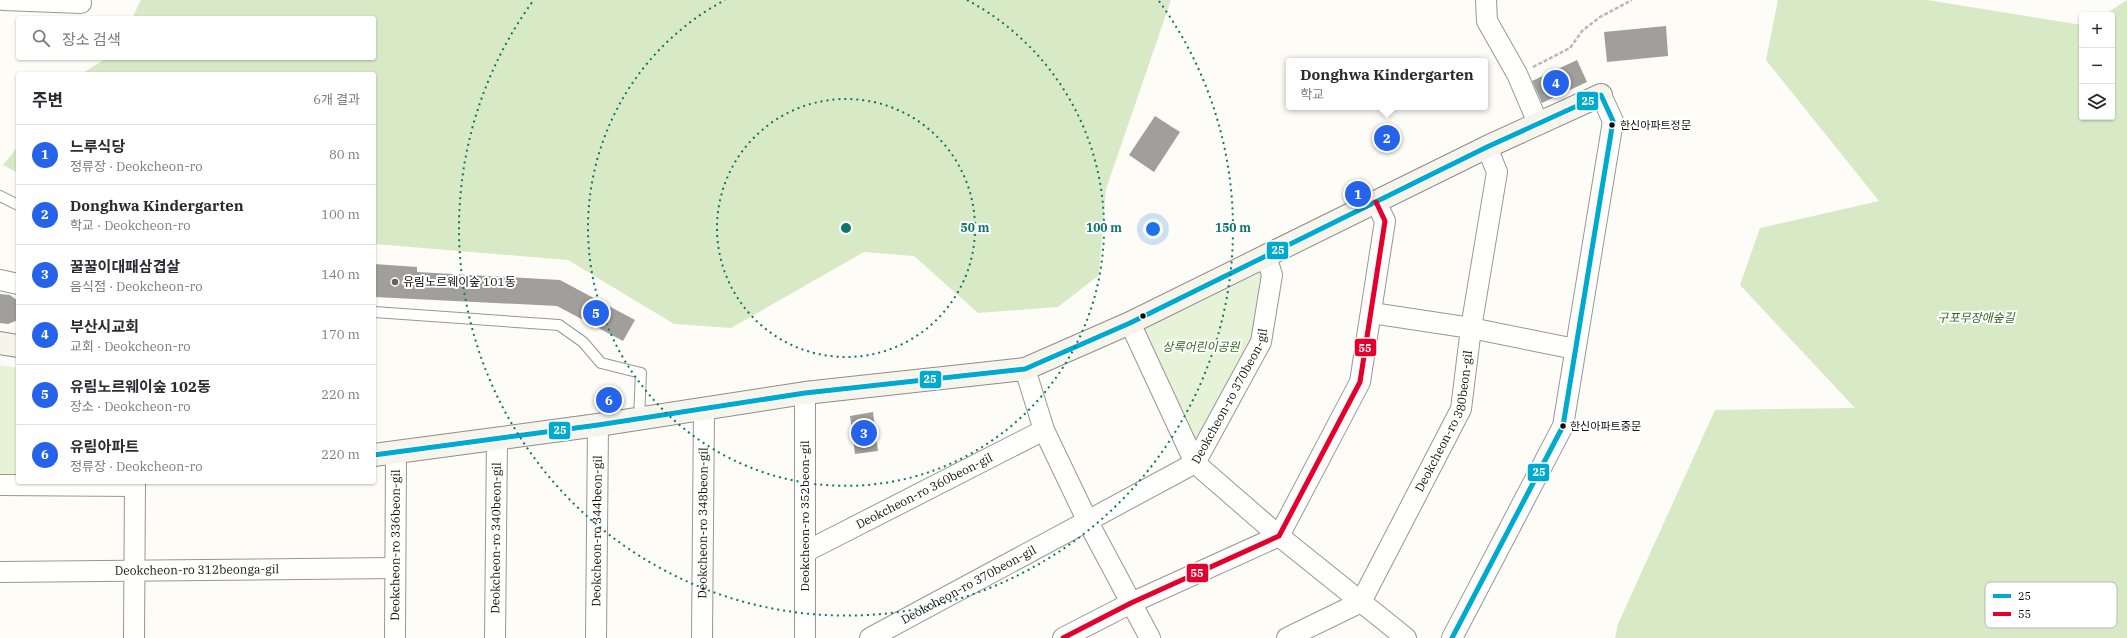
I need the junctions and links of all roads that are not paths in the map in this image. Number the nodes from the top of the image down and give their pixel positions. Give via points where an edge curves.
1 (3, 0) edge
2 (1486, 0) edge
3 (81, 3) dead end
4 (1601, 95) joint
5 (1538, 123) junction
6 (1487, 147) junction
7 (0, 196) edge
8 (1376, 202) junction
9 (16, 204) edge
10 (1266, 256) junction
11 (0, 280) edge
12 (16, 284) edge
13 (376, 312) edge
14 (1372, 313) junction
15 (1130, 323) junction
16 (1471, 328) junction
17 (0, 343) edge
18 (16, 346) edge
19 (1576, 349) junction
20 (1026, 369) junction
21 (805, 393) junction
22 (704, 408) junction
23 (639, 418) junction
24 (598, 425) junction
25 (1044, 430) junction
26 (497, 438) junction
27 (396, 453) junction
28 (376, 455) edge
29 (1195, 463) junction
30 (134, 484) edge
31 (0, 485) edge
32 (1088, 522) junction
33 (1279, 536) junction
34 (805, 552) junction
35 (395, 568) junction
36 (0, 572) edge
37 (134, 572) junction
38 (1361, 602) junction
39 (1131, 603) junction
40 (134, 638) edge
41 (395, 638) edge
42 (495, 638) edge
43 (596, 638) edge
44 (702, 638) edge
45 (805, 638) edge
46 (870, 638) edge
47 (1063, 638) edge
48 (1150, 638) edge
49 (1287, 638) edge
50 (1406, 638) edge
51 (1452, 638) edge

1 - 3 street
2 - 5 street via 1487,21 1517,74
4 - 5 main road
4 - 19 street via 1613,121
5 - 6 main road
6 - 8 main road
6 - 16 street, Deokcheon-ro 380beon-gil via 1497,172
7 - 9 lane
8 - 10 main road
8 - 14 street via 1385,221
10 - 15 main road
10 - 29 street, Deokcheon-ro 370beon-gil via 1272,275 1261,342
11 - 12 street
13 - 23 lane via 559,325 583,342 601,364 641,374
14 - 16 street
14 - 33 street via 1360,382
15 - 20 main road
15 - 29 street
16 - 19 street
16 - 38 street, Deokcheon-ro 380beon-gil via 1461,409
17 - 18 main road
19 - 51 street via 1563,426
20 - 21 main road
20 - 25 street
21 - 22 main road
21 - 34 street, Deokcheon-ro 352beon-gil
22 - 23 main road
22 - 44 street, Deokcheon-ro 348beon-gil
23 - 24 main road
24 - 26 main road
24 - 43 street, Deokcheon-ro 344beon-gil
25 - 32 street
25 - 34 street, Deokcheon-ro 360beon-gil
26 - 27 main road
26 - 42 street, Deokcheon-ro 340beon-gil
27 - 28 main road
27 - 35 street, Deokcheon-ro 336beon-gil
29 - 32 street, Deokcheon-ro 370beon-gil
29 - 33 street
30 - 31 street
30 - 37 street
32 - 39 street
32 - 46 street, Deokcheon-ro 370beon-gil
33 - 38 street
33 - 39 street
34 - 45 street, Deokcheon-ro 352beon-gil
35 - 37 street, Deokcheon-ro 312beonga-gil
35 - 41 street, Deokcheon-ro 336beon-gil
36 - 37 street, Deokcheon-ro 312beonga-gil
37 - 40 street
38 - 49 street
38 - 50 street
39 - 47 street
39 - 48 street

